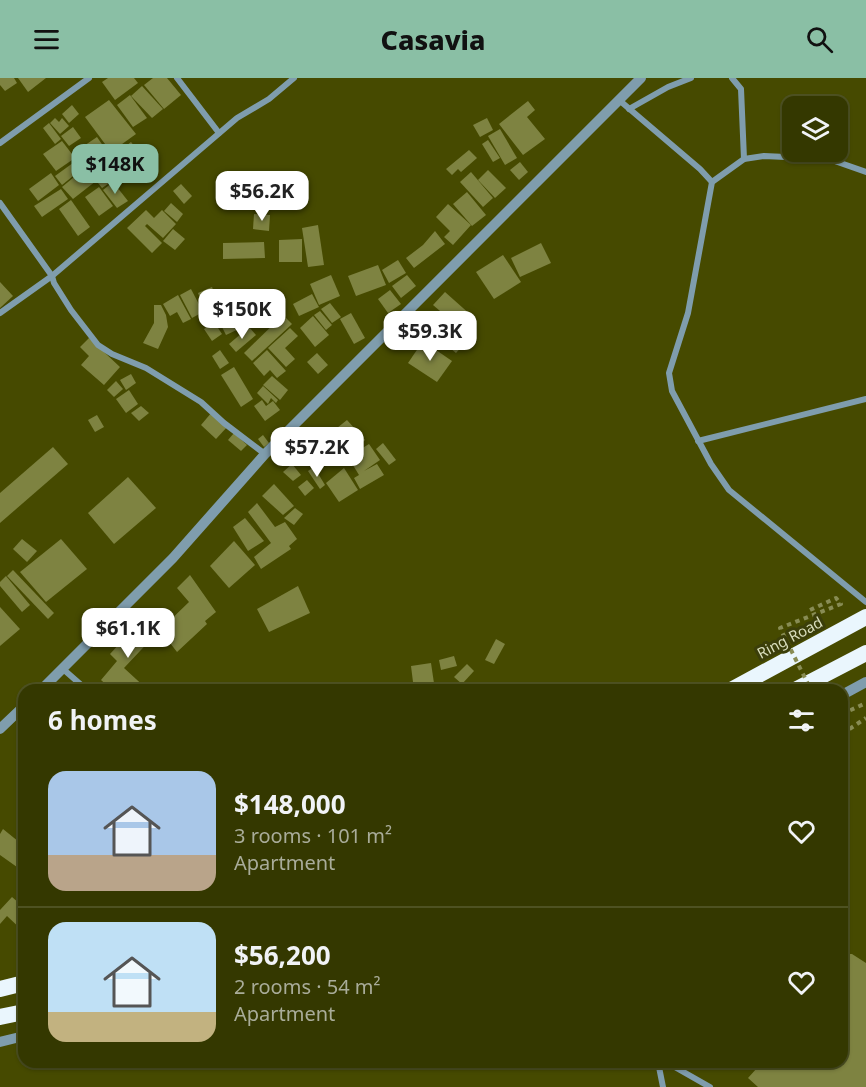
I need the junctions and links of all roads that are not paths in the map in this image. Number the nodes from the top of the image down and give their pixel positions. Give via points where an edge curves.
1 (89, 78) edge
2 (177, 78) edge
3 (294, 78) edge
4 (641, 78) edge
5 (691, 78) edge
6 (732, 78) edge
7 (619, 100) junction
8 (629, 109) junction
9 (219, 133) junction
10 (0, 143) edge
11 (744, 159) junction
12 (866, 172) edge
13 (712, 182) junction
14 (0, 203) edge
15 (52, 276) junction
16 (0, 313) edge
17 (866, 399) edge
18 (698, 441) junction
19 (266, 454) junction
20 (866, 602) edge
21 (866, 617) edge
22 (866, 653) edge
23 (63, 669) junction
24 (866, 682) edge
25 (47, 684) edge
26 (80, 684) edge
27 (742, 684) edge
28 (807, 684) edge
29 (848, 692) edge
30 (18, 712) edge
31 (0, 729) edge
32 (18, 984) edge
33 (0, 989) edge
34 (18, 1013) edge
35 (0, 1017) edge
36 (18, 1038) edge
37 (0, 1042) edge
38 (659, 1068) edge
39 (677, 1068) edge
40 (663, 1087) edge
41 (710, 1087) edge

1 - 10 street
2 - 9 street
3 - 9 street
4 - 7 street
5 - 8 street
6 - 11 street via 741,89
7 - 8 street
7 - 19 street
8 - 13 street
9 - 15 street
11 - 12 street via 829,159
11 - 13 street
13 - 18 street via 688,313 669,373 672,391
14 - 15 street
15 - 16 street
15 - 19 street via 71,310 98,345 146,368 201,402
17 - 18 street
18 - 20 street via 729,490
19 - 23 street via 173,558
21 - 27 highway, Ring Road
22 - 28 highway
23 - 25 street
23 - 26 street
24 - 29 street
30 - 31 street
32 - 33 highway
34 - 35 highway
36 - 37 street
38 - 40 street
39 - 41 street

